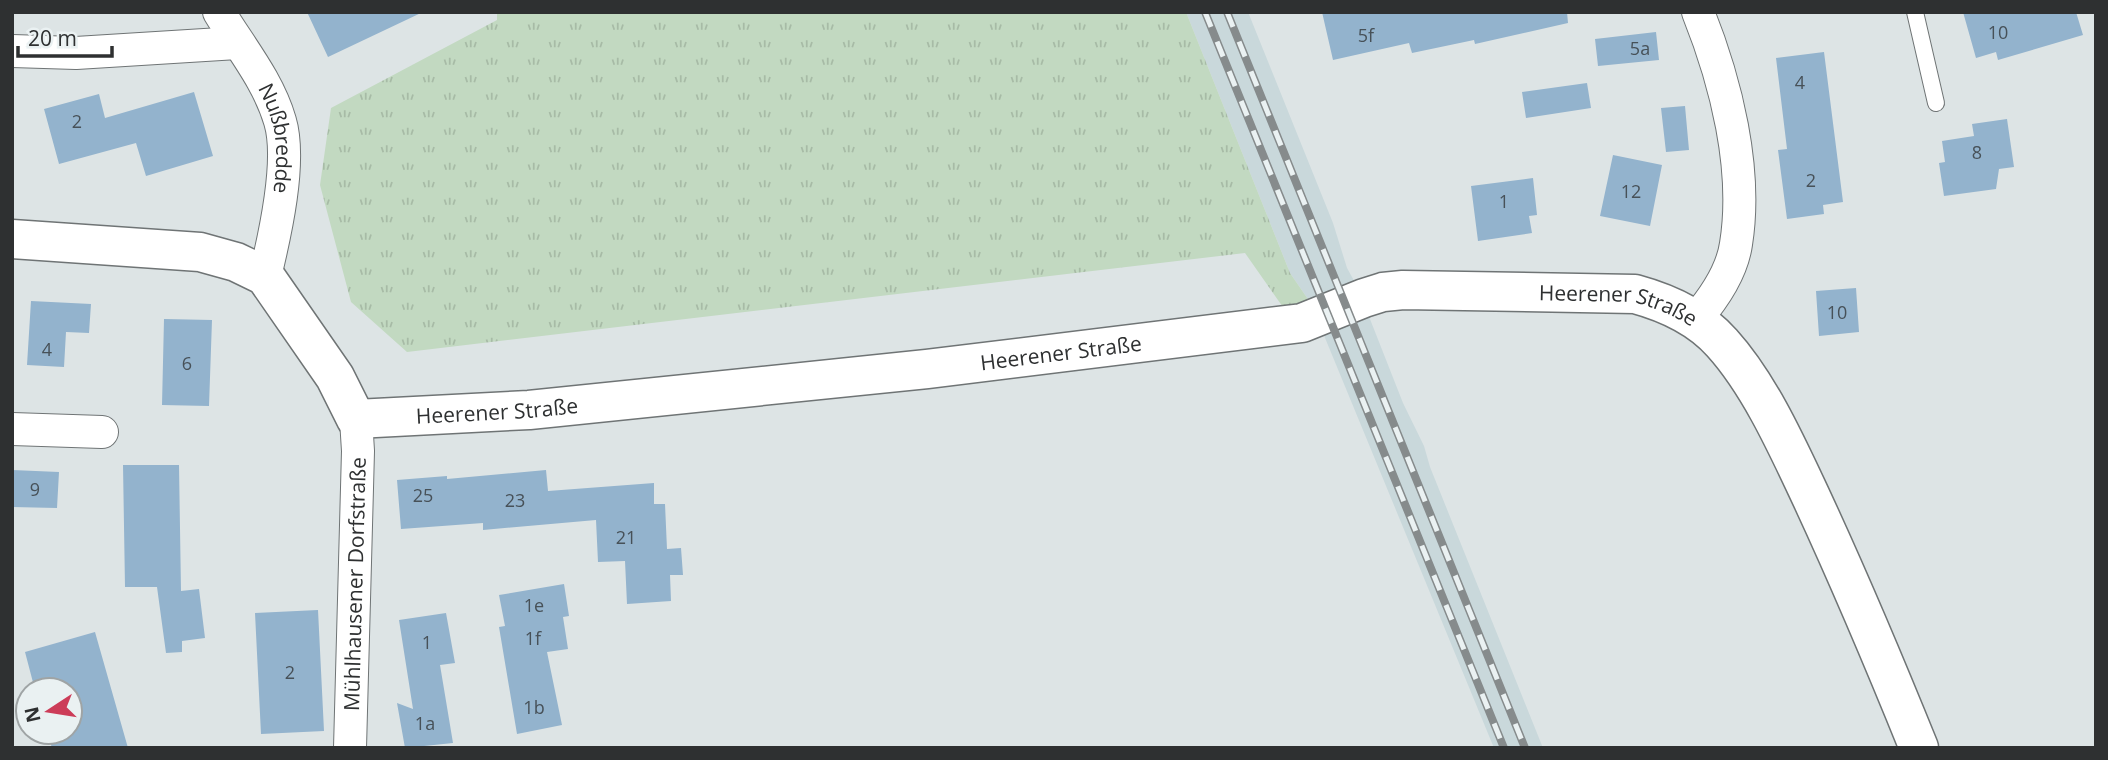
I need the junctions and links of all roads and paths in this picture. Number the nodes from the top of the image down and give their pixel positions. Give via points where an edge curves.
1 (219, 12) edge
2 (1915, 12) edge
3 (1706, 14) edge
4 (237, 43) junction
5 (12, 51) edge
6 (1936, 103) dead end
7 (12, 240) edge
8 (265, 276) junction
9 (1696, 319) junction
10 (356, 419) junction
11 (12, 429) edge
12 (102, 432) dead end
13 (350, 748) edge
14 (1919, 748) edge

1 - 4 street, Nußbredde
2 - 6 lane
3 - 9 street via 1737,154 1738,210 1736,246 1724,279
4 - 5 street
4 - 8 street, Nußbredde via 261,77 280,122 284,158
7 - 8 street via 200,252
8 - 10 street via 335,377
9 - 10 street, Heerener Straße via 1664,302 1635,294 1403,290 1383,292 1302,323 981,363 529,410
9 - 14 street, Heerener Straße via 1722,342 1780,432 1854,590
10 - 13 street, Mühlhausener Dorfstraße
11 - 12 street

